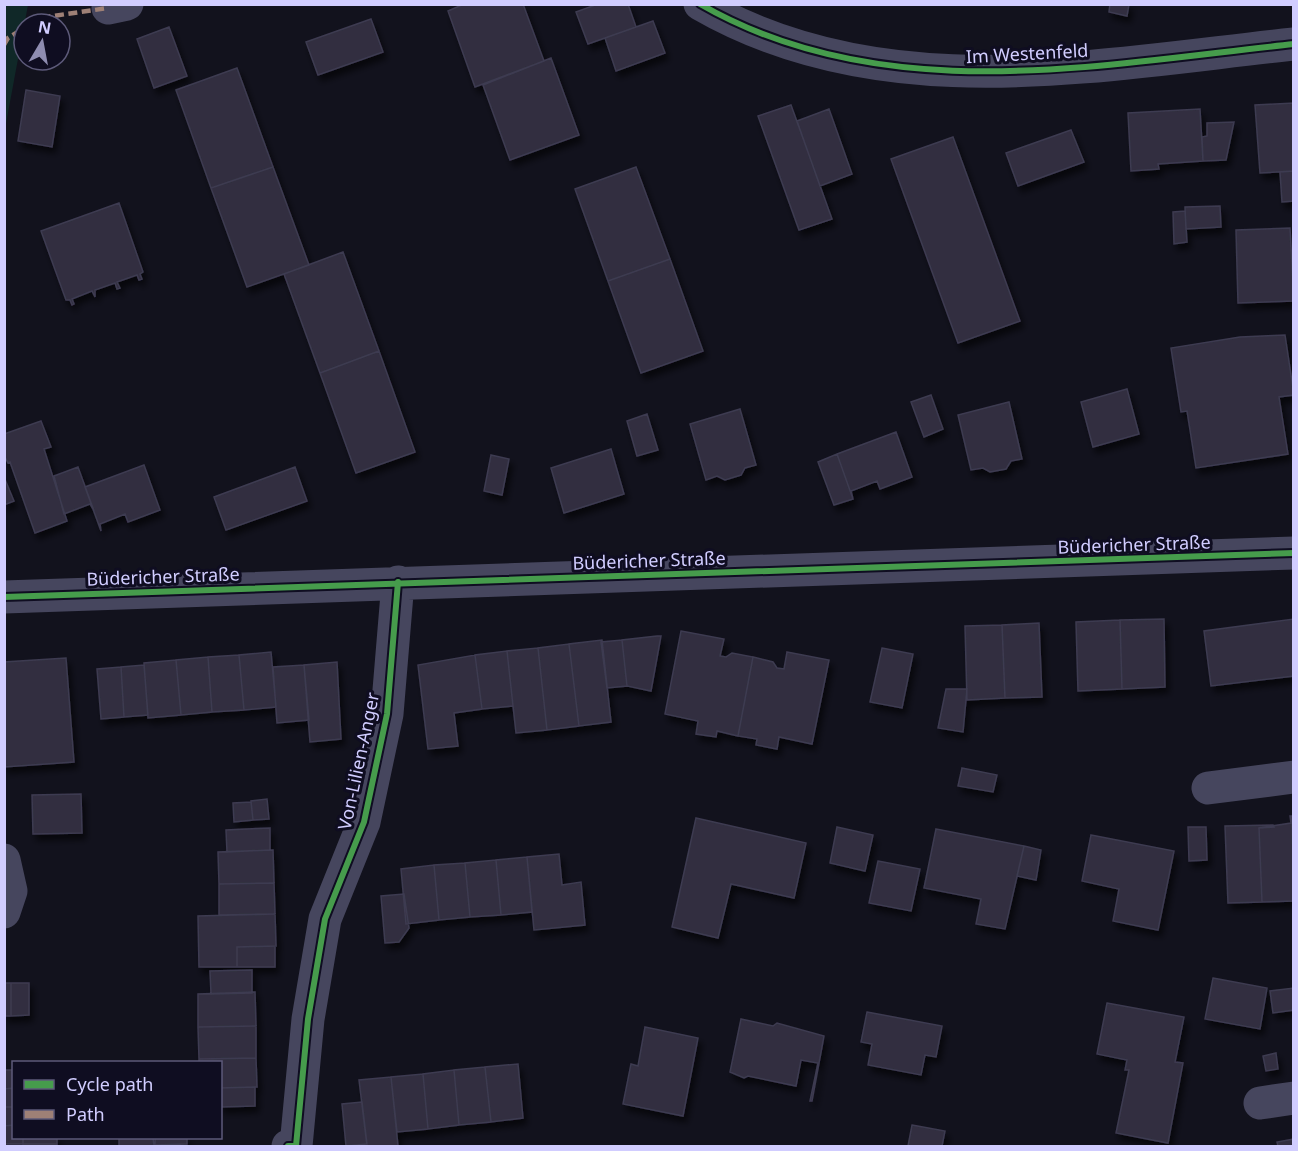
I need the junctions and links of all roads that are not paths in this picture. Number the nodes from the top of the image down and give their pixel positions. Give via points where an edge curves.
1 (700, 4) edge
2 (735, 13) edge
3 (1293, 44) edge
4 (1293, 553) edge
5 (398, 582) junction
6 (4, 597) edge
7 (1293, 777) edge
8 (1208, 788) dead end
9 (4, 860) edge
10 (4, 912) edge
11 (1293, 1098) edge
12 (1260, 1102) dead end
13 (288, 1146) edge

1 - 2 street, Im Westenfeld
2 - 3 street, Im Westenfeld via 804,50 886,66 982,74
4 - 5 street, Büdericher Straße
5 - 6 street, Büdericher Straße
5 - 13 street, Von-Lilien-Anger via 387,714 364,822 324,919 308,1019 296,1146
7 - 8 street
9 - 10 street via 11,891
11 - 12 street

